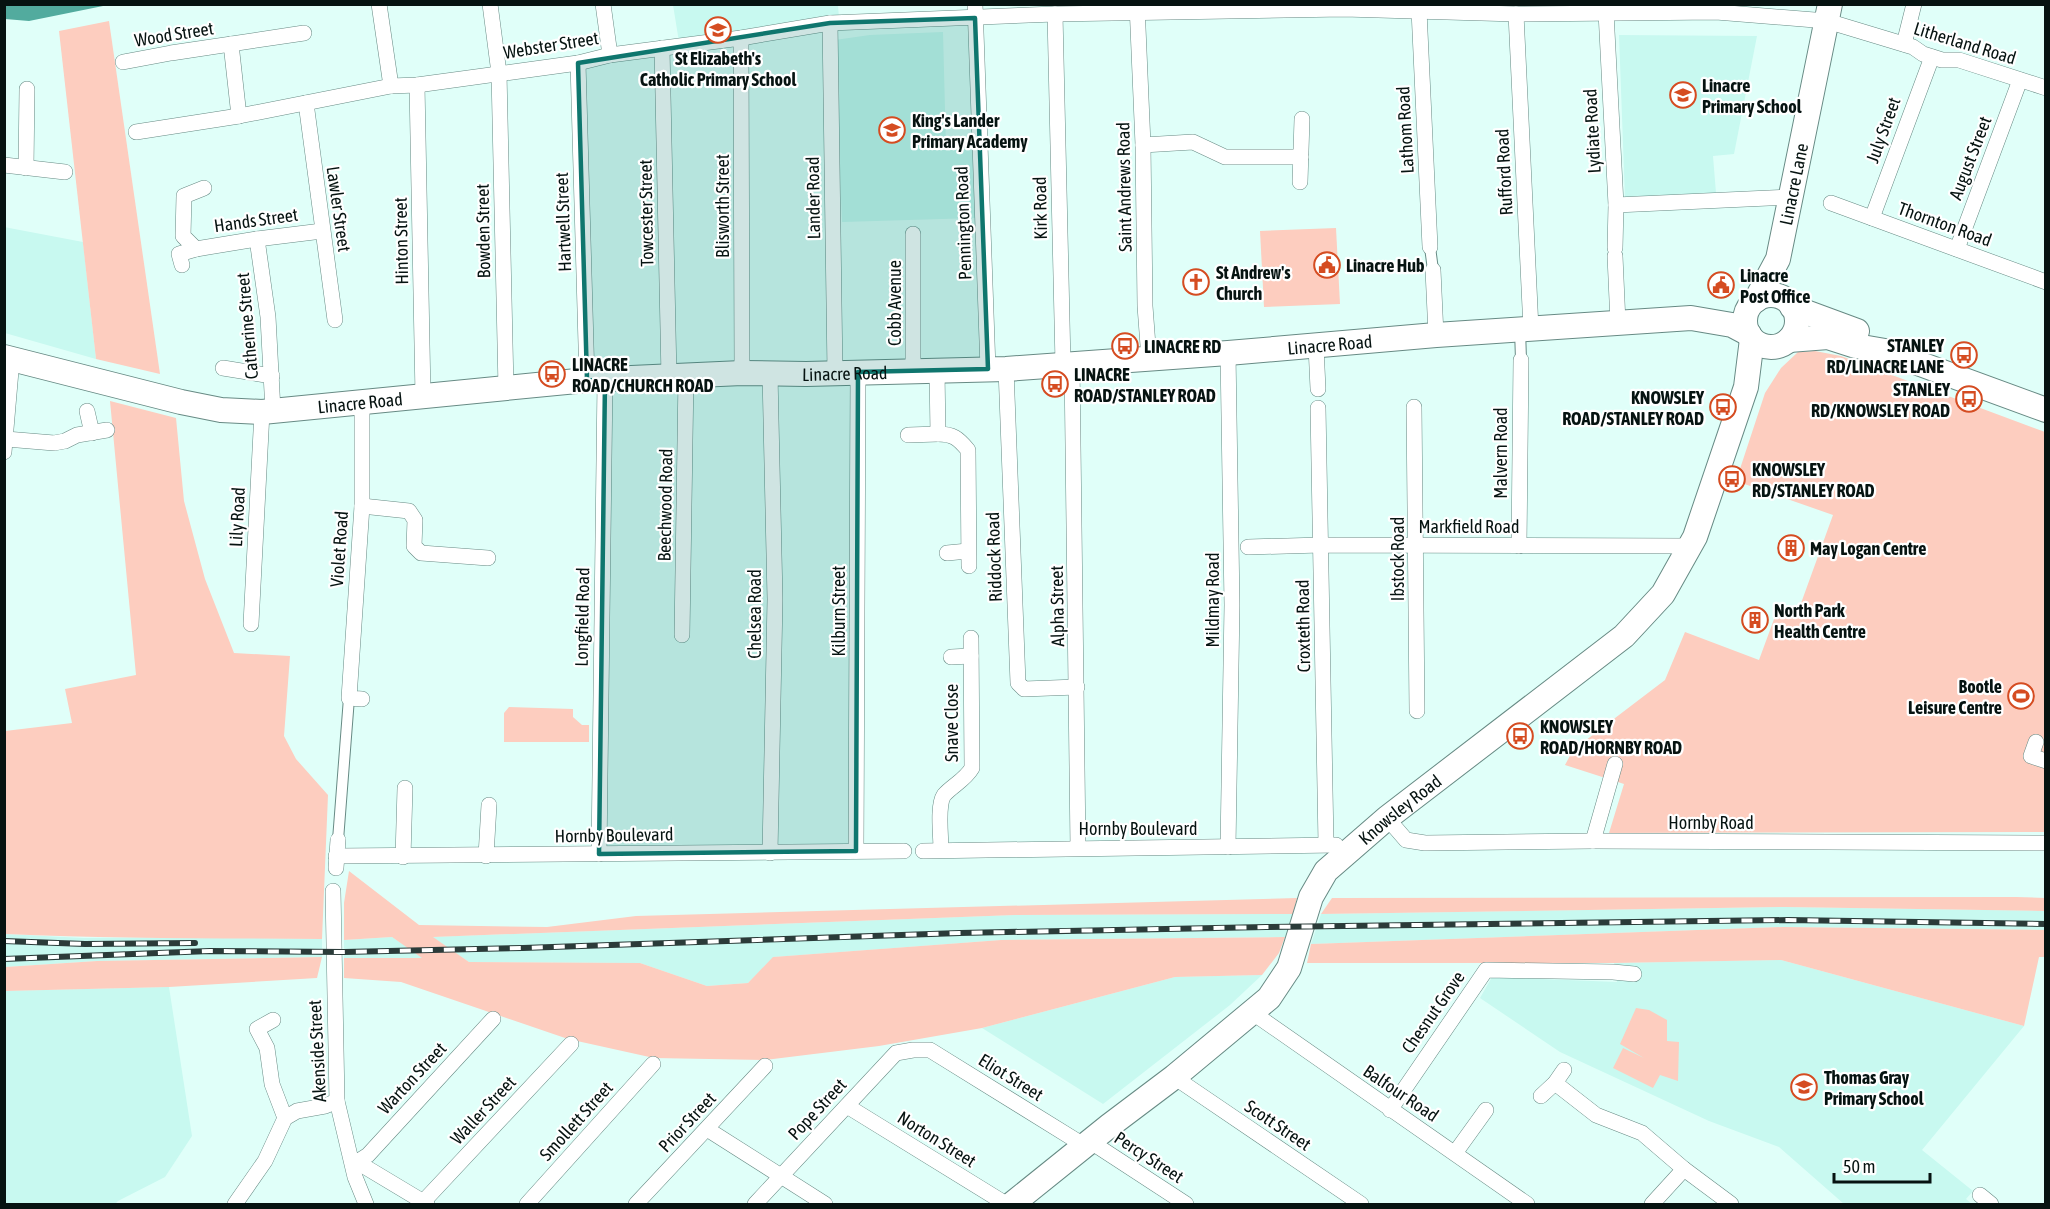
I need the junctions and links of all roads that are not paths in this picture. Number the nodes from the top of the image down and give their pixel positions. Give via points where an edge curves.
1 (379, 4) edge
2 (490, 4) edge
3 (603, 4) edge
4 (1914, 4) edge
5 (1344, 7) edge
6 (1716, 8) edge
7 (1138, 9) edge
8 (1552, 9) edge
9 (1419, 10) junction
10 (975, 11) edge
11 (1606, 12) junction
12 (1828, 13) edge
13 (1055, 14) junction
14 (1516, 14) junction
15 (830, 23) junction
16 (304, 33) dead end
17 (741, 38) junction
18 (231, 44) junction
19 (1904, 44) junction
20 (662, 48) junction
21 (610, 55) junction
22 (1932, 57) junction
23 (123, 62) dead end
24 (578, 63) junction
25 (499, 73) junction
26 (2020, 80) junction
27 (417, 85) junction
28 (392, 86) junction
29 (2046, 88) edge
30 (27, 89) dead end
31 (306, 103) junction
32 (239, 116) junction
33 (1302, 119) dead end
34 (136, 132) dead end
35 (1143, 145) junction
36 (1301, 157) junction
37 (4, 165) edge
38 (26, 168) junction
39 (65, 172) dead end
40 (1300, 182) dead end
41 (204, 188) dead end
42 (1790, 197) junction
43 (1831, 203) dead end
44 (1616, 206) junction
45 (1872, 218) junction
46 (322, 231) junction
47 (913, 234) dead end
48 (257, 238) junction
49 (1430, 247) joint
50 (196, 249) junction
51 (1957, 249) junction
52 (1778, 259) junction
53 (182, 265) dead end
54 (1433, 270) joint
55 (2044, 278) edge
56 (1754, 302) junction
57 (1791, 305) junction
58 (1691, 318) junction
59 (335, 320) dead end
60 (1618, 323) junction
61 (1525, 329) junction
62 (1436, 335) junction
63 (1750, 336) junction
64 (1785, 342) junction
65 (1316, 345) junction
66 (1885, 351) junction
67 (1228, 353) junction
68 (8, 358) edge
69 (1149, 359) junction
70 (1521, 360) joint
71 (1068, 364) junction
72 (223, 368) dead end
73 (997, 369) junction
74 (937, 371) junction
75 (858, 372) junction
76 (913, 372) junction
77 (742, 373) junction
78 (835, 373) junction
79 (770, 374) junction
80 (272, 376) junction
81 (677, 376) junction
82 (596, 380) junction
83 (506, 387) junction
84 (1746, 387) junction
85 (1318, 389) joint
86 (423, 396) junction
87 (362, 402) junction
88 (1414, 406) dead end
89 (1318, 408) joint
90 (87, 411) dead end
91 (268, 411) junction
92 (2046, 411) edge
93 (938, 434) junction
94 (908, 435) dead end
95 (5, 446) edge
96 (362, 506) junction
97 (1321, 545) junction
98 (1416, 546) junction
99 (1519, 546) junction
100 (1690, 546) junction
101 (1231, 547) junction
102 (1248, 547) joint
103 (947, 553) dead end
104 (488, 558) dead end
105 (251, 624) dead end
106 (682, 634) dead end
107 (971, 638) dead end
108 (971, 656) junction
109 (951, 657) dead end
110 (1077, 687) junction
111 (356, 699) joint
112 (1417, 711) dead end
113 (2036, 742) dead end
114 (2046, 761) edge
115 (1615, 764) dead end
116 (405, 788) dead end
117 (489, 805) dead end
118 (1387, 818) junction
119 (338, 840) joint
120 (1593, 841) junction
121 (2046, 843) edge
122 (1326, 844) junction
123 (1353, 846) junction
124 (1228, 847) junction
125 (1078, 848) junction
126 (941, 849) junction
127 (856, 851) junction
128 (904, 851) dead end
129 (923, 851) dead end
130 (770, 853) junction
131 (599, 854) junction
132 (486, 856) junction
133 (403, 857) junction
134 (333, 891) dead end
135 (1634, 974) dead end
136 (1253, 1013) junction
137 (493, 1019) dead end
138 (273, 1020) dead end
139 (571, 1044) dead end
140 (913, 1050) joint
141 (653, 1064) dead end
142 (765, 1066) dead end
143 (1564, 1070) dead end
144 (1174, 1077) junction
145 (1555, 1083) junction
146 (1541, 1096) dead end
147 (338, 1101) junction
148 (847, 1106) junction
149 (1390, 1110) junction
150 (1486, 1110) dead end
151 (285, 1118) junction
152 (707, 1129) junction
153 (1088, 1144) junction
154 (1455, 1153) junction
155 (354, 1160) junction
156 (1684, 1169) junction
157 (780, 1177) junction
158 (425, 1203) edge
159 (236, 1204) edge
160 (366, 1204) edge
161 (527, 1204) edge
162 (636, 1204) edge
163 (755, 1204) edge
164 (825, 1204) edge
165 (1006, 1204) edge
166 (1012, 1204) edge
167 (1186, 1204) edge
168 (1361, 1204) edge
169 (1527, 1204) edge
170 (1653, 1204) edge
171 (1731, 1204) edge

1 - 28 street
2 - 25 street, Bowden Street
3 - 21 street
4 - 19 street
5 - 7 street, Litherland Road
5 - 9 street, Litherland Road
6 - 11 street, Litherland Road
6 - 12 street, Litherland Road
7 - 13 street, Litherland Road
7 - 35 street, Saint Andrews Road
8 - 11 street, Litherland Road
8 - 14 street, Litherland Road
9 - 14 street, Litherland Road
9 - 49 street, Lathom Road
10 - 13 street, Litherland Road
10 - 15 street, Webster Street
10 - 73 street, Pennington Road
11 - 44 street, Lydiate Road
12 - 19 street, Litherland Road
12 - 42 main road, Linacre Lane
13 - 71 street, Kirk Road
14 - 61 street, Rufford Road
15 - 17 street, Webster Street
15 - 78 street, Lander Road
16 - 18 street, Wood Street
17 - 20 street, Webster Street
17 - 77 street, Blisworth Street
18 - 23 street, Wood Street
18 - 32 street, Wood Street
19 - 22 street, Litherland Road
20 - 21 street, Webster Street
20 - 81 street, Towcester Street
21 - 24 street, Webster Street
22 - 26 street, Litherland Road via 1959,60
22 - 45 street, July Street
24 - 25 street, Webster Street
24 - 82 street, Hartwell Street
25 - 27 street, Webster Street
25 - 83 street, Bowden Street
26 - 29 street, Litherland Road
26 - 51 street, August Street
27 - 28 street, Webster Street
27 - 86 street, Hinton Street
28 - 31 street, Webster Street
30 - 38 street
31 - 32 street, Webster Street
31 - 46 street, Lawler Street
32 - 34 street, Webster Street
33 - 36 street
35 - 36 street via 1193,141 1225,157
35 - 69 street, Saint Andrews Road
36 - 40 street
37 - 38 street
38 - 39 street
41 - 50 street, Hands Street via 184,196 183,236
42 - 44 street
42 - 52 main road, Linacre Lane
43 - 45 street, Thornton Road
44 - 60 street, Lydiate Road
45 - 51 street, Thornton Road
46 - 48 street, Hands Street
46 - 59 street, Lawler Street
47 - 76 street, Cobb Avenue
48 - 50 street, Hands Street
48 - 80 street, Catherine Street
49 - 54 street
50 - 53 street, Hands Street via 179,254
51 - 55 street, Thornton Road
52 - 56 main road, Linacre Lane
52 - 57 main road, Linacre Lane
54 - 62 street
56 - 57 main road via 1772,296
56 - 58 main road, Linacre Road via 1709,310
56 - 63 main road via 1746,316
57 - 64 main road via 1797,321 1795,331
57 - 66 main road via 1863,333
58 - 60 main road, Linacre Road
58 - 63 main road, Linacre Road via 1732,325
60 - 61 main road, Linacre Road
61 - 62 main road, Linacre Road
61 - 70 street
62 - 65 main road, Linacre Road
63 - 64 main road via 1763,346
63 - 84 main road, Knowsley Road
64 - 66 main road via 1828,337
64 - 84 main road, Knowsley Road
65 - 67 main road, Linacre Road
65 - 85 street
66 - 92 main road
67 - 69 main road, Linacre Road
67 - 101 street, Mildmay Road
68 - 91 main road, Linacre Road via 181,402 221,410
68 - 95 street
69 - 71 main road, Linacre Road
70 - 99 street, Malvern Road
71 - 73 main road, Linacre Road
71 - 110 street, Alpha Street
72 - 80 street
73 - 74 main road, Linacre Road
73 - 110 street, Riddock Road via 1018,683 1024,689
74 - 76 main road, Linacre Road
74 - 93 street
75 - 76 main road, Linacre Road
75 - 78 main road, Linacre Road
75 - 127 street, Kilburn Street
77 - 79 main road, Linacre Road
77 - 81 main road, Linacre Road
78 - 79 main road, Linacre Road
79 - 130 street, Chelsea Road via 775,599
80 - 91 street, Catherine Street
81 - 82 main road, Linacre Road
81 - 106 street, Beechwood Road
82 - 83 main road, Linacre Road
82 - 131 street, Longfield Road
83 - 86 main road, Linacre Road
84 - 100 main road, Knowsley Road
85 - 89 street
86 - 87 main road, Linacre Road
87 - 91 main road, Linacre Road
87 - 96 street, Violet Road
88 - 98 street, Ibstock Road
89 - 97 street, Croxteth Road
90 - 95 street via 100,431 54,443
91 - 105 street, Lily Road
93 - 94 street
93 - 103 street via 958,438 968,450 969,558
96 - 104 street via 409,511 415,520 414,546 421,553
96 - 111 street, Violet Road
97 - 98 street, Markfield Road
97 - 102 street, Markfield Road
97 - 122 street, Croxteth Road
98 - 99 street, Markfield Road
98 - 112 street, Ibstock Road
99 - 100 street, Markfield Road
100 - 118 main road, Knowsley Road via 1663,594 1624,636
101 - 102 street
101 - 124 street, Mildmay Road
107 - 108 street, Snave Close
108 - 109 street
108 - 126 street, Snave Close via 972,768 944,796
110 - 125 street, Alpha Street
111 - 119 street, Violet Road
113 - 114 street via 2031,756
115 - 120 street
116 - 133 street
117 - 132 street
118 - 120 street, Hornby Road via 1406,840 1425,843
118 - 123 main road, Knowsley Road
119 - 133 street, Hornby Boulevard via 336,862
120 - 121 street, Hornby Road
122 - 123 street, Hornby Boulevard
122 - 124 street, Hornby Boulevard
123 - 136 main road, Knowsley Road via 1326,871 1315,888 1285,977
124 - 125 street, Hornby Boulevard
125 - 126 street, Hornby Boulevard
126 - 129 street, Hornby Boulevard
127 - 128 street, Hornby Boulevard
127 - 130 street, Hornby Boulevard
130 - 131 street, Hornby Boulevard
131 - 132 street, Hornby Boulevard
132 - 133 street, Hornby Boulevard
134 - 147 street, Akenside Street
135 - 149 street, Chesnut Grove via 1486,970
136 - 144 main road, Knowsley Road
136 - 149 street, Balfour Road
137 - 155 street, Warton Street via 368,1155
138 - 151 street via 257,1029 267,1048 272,1084
139 - 158 street, Waller Street
140 - 148 street, Pope Street via 896,1053
140 - 153 street, Eliot Street via 930,1050
141 - 161 street, Smollett Street
142 - 152 street, Prior Street
143 - 145 street
144 - 153 main road, Knowsley Road
144 - 168 street, Scott Street
145 - 146 street
145 - 156 street via 1596,1115 1642,1133
147 - 151 street via 297,1111
147 - 155 street, Akenside Street
148 - 157 street, Pope Street
148 - 165 street, Norton Street
149 - 154 street, Balfour Road
150 - 154 street
151 - 159 street via 265,1161
152 - 157 street
152 - 162 street, Prior Street
153 - 166 main road, Knowsley Road
153 - 167 street, Percy Street
154 - 169 street, Balfour Road
155 - 158 street
155 - 160 street, Akenside Street via 355,1177
156 - 170 street
156 - 171 street
157 - 163 street, Pope Street
157 - 164 street

